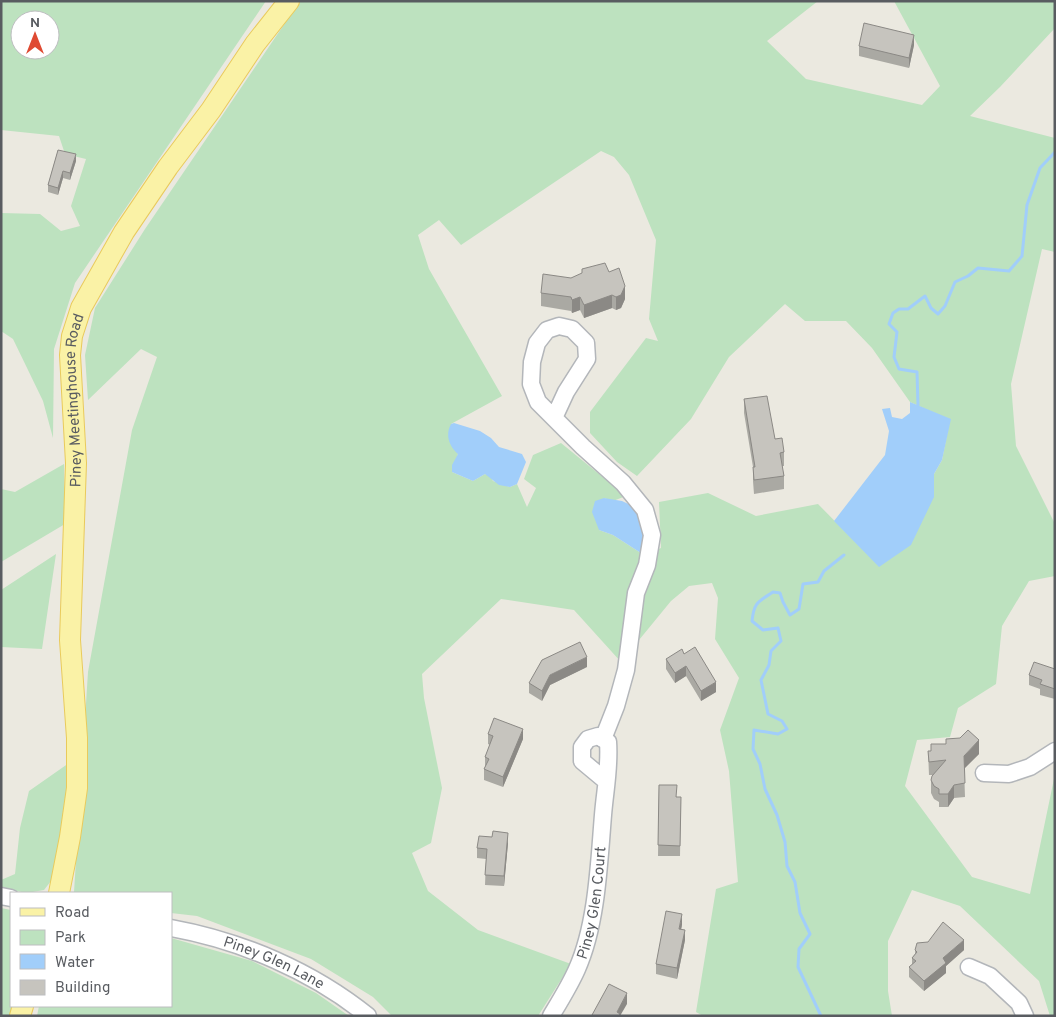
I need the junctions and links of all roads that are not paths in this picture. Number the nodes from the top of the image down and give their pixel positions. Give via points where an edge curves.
1 (289, 1) edge
2 (554, 418) junction
3 (603, 740) junction
4 (1055, 751) edge
5 (984, 773) dead end
6 (606, 782) junction
7 (59, 892) edge
8 (172, 928) edge
9 (970, 967) dead end
10 (368, 1016) edge
11 (552, 1016) edge
12 (1025, 1016) edge

1 - 7 main road, Piney Meetinghouse Road via 255,44 124,232 81,308 72,336 70,355 76,463 70,640 77,788
2 - 2 street via 538,402 531,384 532,362 537,343 547,330 559,326 572,329 586,343 586,359
2 - 3 street via 623,483 645,510 652,535 647,565 636,593 626,670
3 - 6 street, Piney Glen Court via 608,742 610,761
3 - 6 street via 598,736 588,739 582,747 582,761
4 - 5 street via 1030,767 1008,774
6 - 11 street, Piney Glen Court via 589,929 577,968
8 - 10 street, Piney Glen Lane via 234,944 289,966 344,997
9 - 12 street via 990,976 1019,1003

